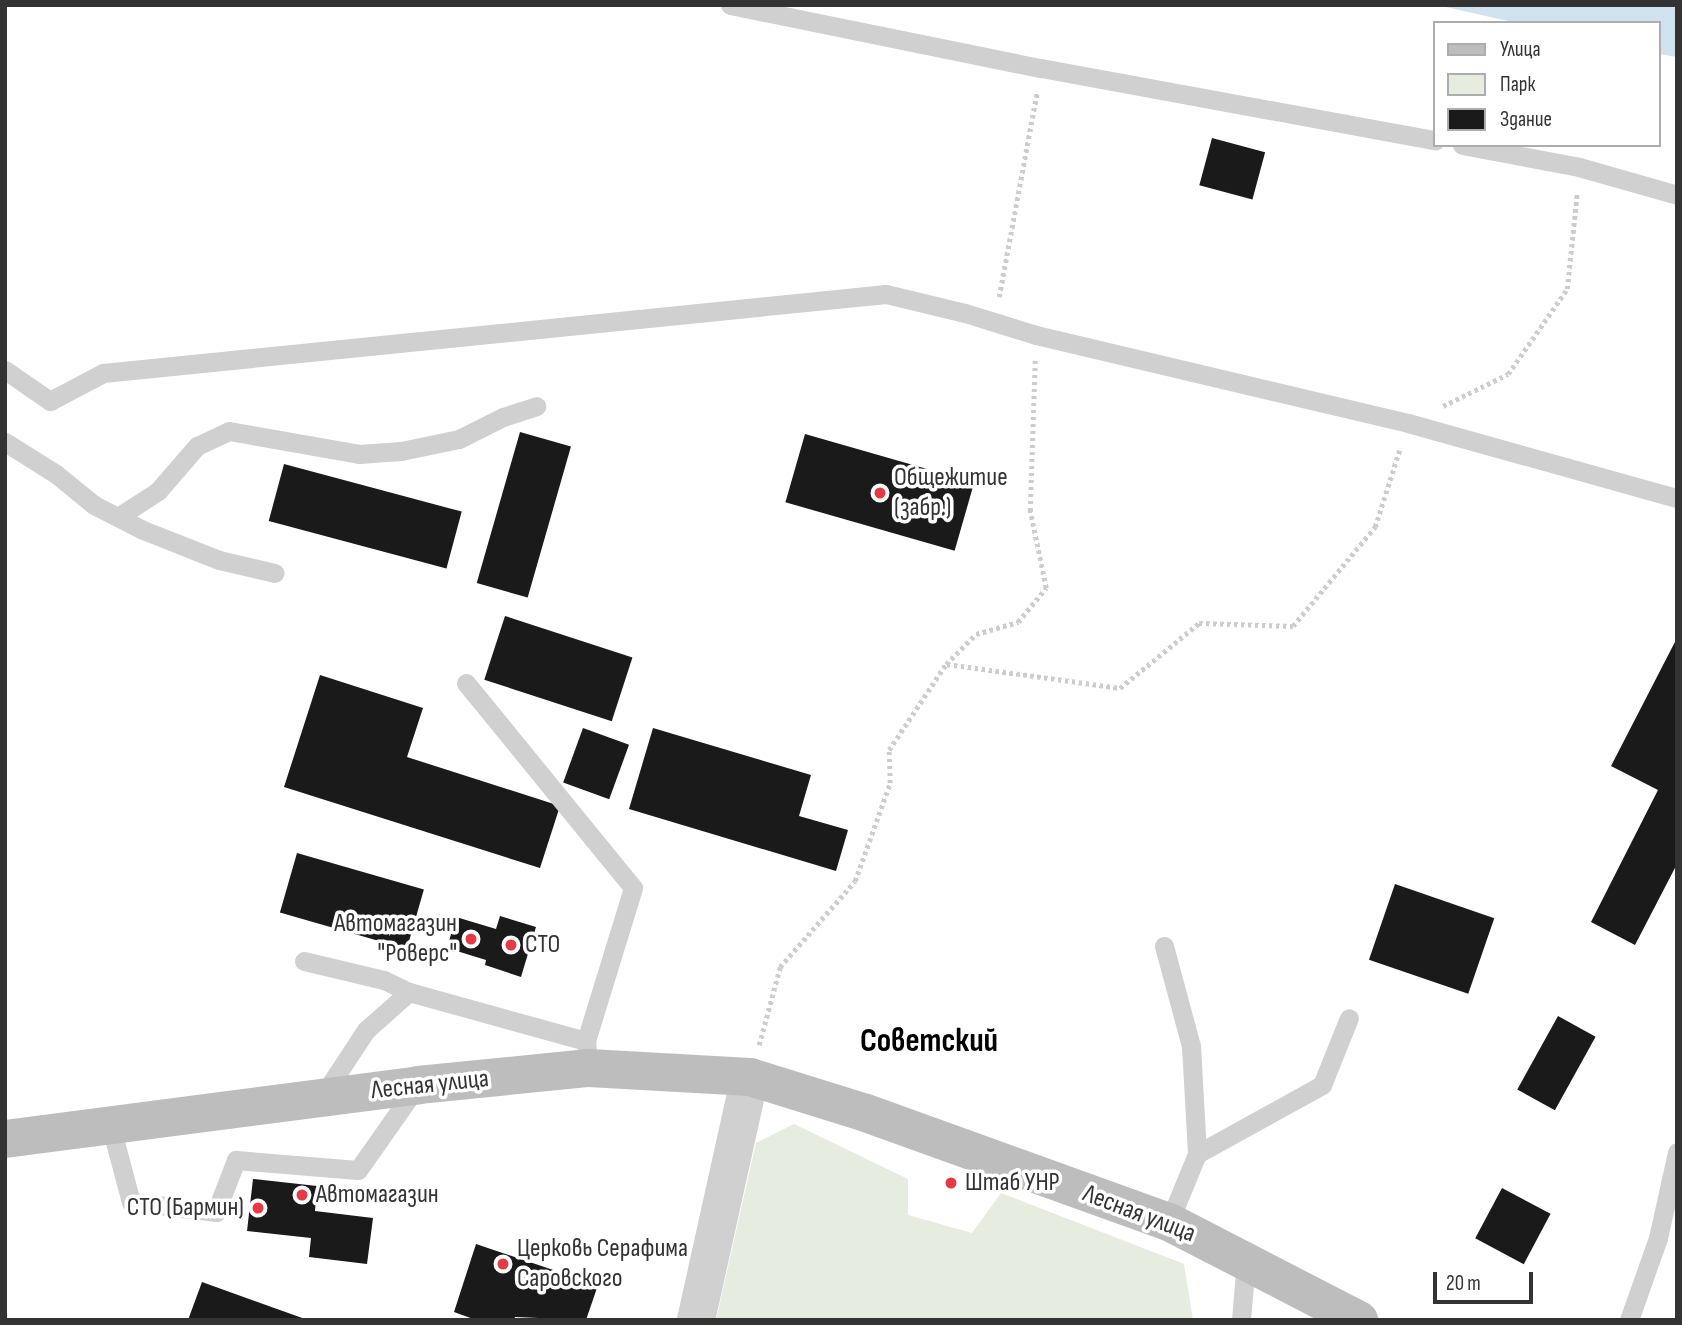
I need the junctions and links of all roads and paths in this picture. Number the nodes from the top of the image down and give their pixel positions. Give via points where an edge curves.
1 (730, 5) edge
2 (1041, 68) junction
3 (1434, 140) edge
4 (1473, 147) edge
5 (1580, 167) junction
6 (1677, 195) edge
7 (1036, 335) junction
8 (5, 370) edge
9 (536, 406) dead end
10 (1408, 424) junction
11 (5, 442) edge
12 (1677, 498) edge
13 (118, 517) junction
14 (275, 573) dead end
15 (946, 664) junction
16 (466, 683) dead end
17 (1164, 946) dead end
18 (304, 961) dead end
19 (409, 992) junction
20 (1349, 1018) dead end
21 (587, 1055) junction
22 (750, 1077) junction
23 (418, 1084) junction
24 (321, 1097) junction
25 (111, 1127) junction
26 (5, 1139) edge
27 (1677, 1152) edge
28 (1197, 1154) junction
29 (1170, 1222) junction
30 (1246, 1260) junction
31 (696, 1320) edge
32 (1241, 1320) edge
33 (1359, 1320) edge
34 (1629, 1320) edge

1 - 2 lane
2 - 3 lane
2 - 7 path via 999,298
4 - 5 lane
5 - 6 lane
5 - 10 path via 1567,289 1508,374
7 - 8 lane via 886,294 103,373 50,401
7 - 10 lane
7 - 15 path via 1030,511 1046,588 1018,622 976,634
9 - 13 lane via 460,439 401,451 359,454 229,431 197,446 158,491
10 - 12 lane
10 - 15 path via 1375,527 1293,626 1199,623 1120,688
11 - 13 lane
13 - 14 lane via 219,560
15 - 22 path via 889,750 890,783 855,881 780,967
16 - 21 lane via 633,888
17 - 28 lane via 1191,1046
18 - 19 lane via 384,980
19 - 21 lane
19 - 24 lane via 366,1030
20 - 28 lane via 1322,1085
21 - 22 main road, Лесная улица
21 - 23 main road, Лесная улица
22 - 29 main road, Лесная улица
22 - 31 street
23 - 24 main road, Лесная улица
23 - 25 lane via 358,1170 236,1160 216,1212 131,1202
24 - 25 main road, Лесная улица
25 - 26 main road, Лесная улица
27 - 34 lane via 1658,1238
28 - 29 lane
29 - 30 main road, Лесная улица
30 - 32 lane
30 - 33 main road, Лесная улица

